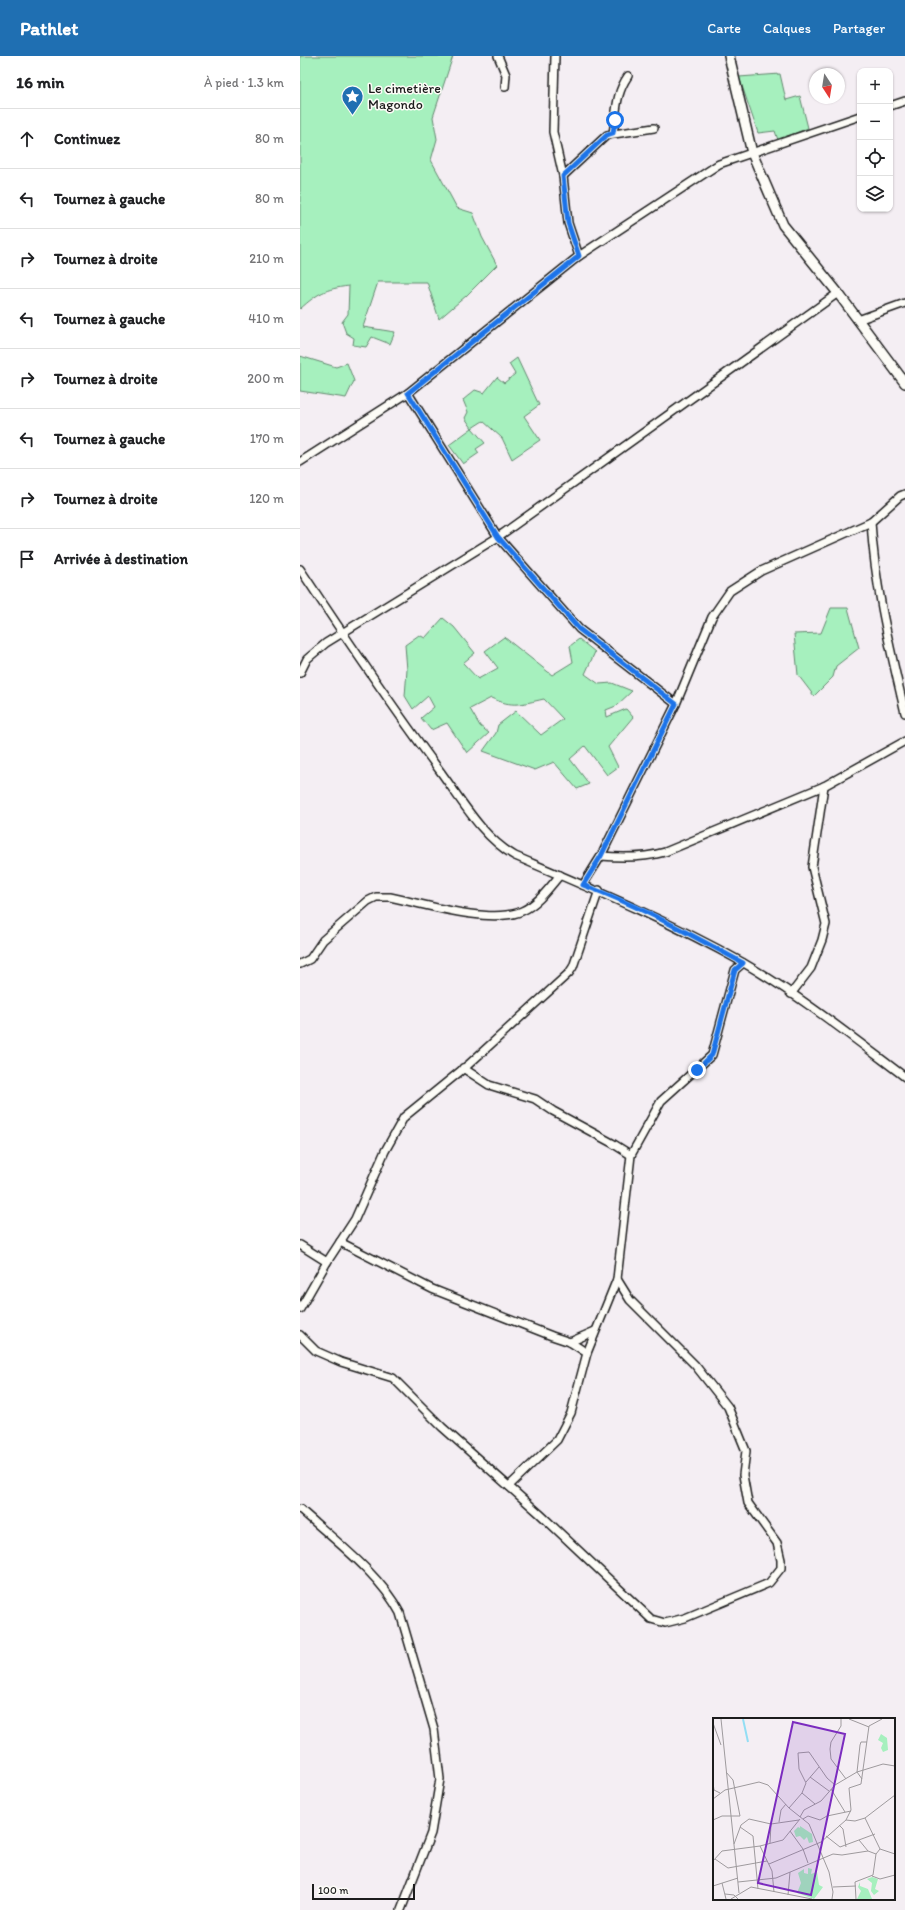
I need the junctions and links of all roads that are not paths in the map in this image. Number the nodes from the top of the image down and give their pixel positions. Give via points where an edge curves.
1 (498, 56) edge
2 (555, 56) edge
3 (729, 56) edge
4 (628, 76) dead end
5 (506, 87) dead end
6 (905, 101) edge
7 (893, 105) edge
8 (857, 117) edge
9 (654, 128) dead end
10 (613, 133) junction
11 (752, 153) junction
12 (563, 176) junction
13 (579, 256) junction
14 (838, 293) junction
15 (905, 303) edge
16 (858, 320) junction
17 (905, 383) edge
18 (408, 393) junction
19 (300, 462) edge
20 (905, 494) edge
21 (871, 522) junction
22 (498, 537) junction
23 (300, 569) edge
24 (343, 634) junction
25 (300, 673) edge
26 (676, 704) junction
27 (905, 713) edge
28 (905, 741) edge
29 (824, 786) junction
30 (601, 856) junction
31 (560, 875) junction
32 (583, 885) junction
33 (599, 890) junction
34 (743, 963) junction
35 (300, 964) edge
36 (791, 994) junction
37 (463, 1068) junction
38 (905, 1077) edge
39 (631, 1155) junction
40 (340, 1242) junction
41 (300, 1245) edge
42 (327, 1262) junction
43 (617, 1279) junction
44 (300, 1310) edge
45 (595, 1331) junction
46 (300, 1335) edge
47 (570, 1342) junction
48 (588, 1353) junction
49 (509, 1486) junction
50 (300, 1509) edge
51 (401, 1910) edge

1 - 5 street via 506,75
2 - 12 street via 553,132
3 - 11 street
4 - 10 street via 617,98
6 - 7 street
8 - 11 street
9 - 10 street
10 - 12 street via 607,135
11 - 13 street via 719,164
11 - 14 street via 784,225
12 - 13 street via 568,223
13 - 18 street
14 - 16 street
14 - 22 street
15 - 16 street
16 - 17 street
18 - 19 street
18 - 22 street
20 - 21 street
21 - 26 street via 761,571 730,591 712,617
21 - 27 street via 873,556 883,620
22 - 24 street
22 - 26 street via 579,629
23 - 24 street
24 - 25 street via 326,643 307,659
24 - 31 street via 486,834 515,856
26 - 30 street
28 - 29 street
29 - 30 street via 665,852 623,858
29 - 36 street via 812,867 826,924 811,968
30 - 32 street
31 - 32 street
31 - 35 street via 529,907 497,916 390,897 376,897 322,940 310,959
32 - 33 street
33 - 34 street
33 - 37 street via 569,973
34 - 36 street
34 - 39 street via 735,970 712,1055 661,1101
36 - 38 street
37 - 39 street via 489,1085 535,1099
37 - 40 street via 404,1118 387,1145 355,1219
39 - 43 street
40 - 42 street
40 - 47 street via 432,1289
41 - 42 street
42 - 44 street
43 - 45 street
43 - 49 street via 630,1300 696,1365 728,1407 746,1451 743,1475 748,1503 777,1543 781,1568 769,1583 685,1618 665,1623 651,1618
45 - 47 street
45 - 48 street
46 - 49 street via 316,1351 341,1362 393,1378 442,1427
47 - 48 street
48 - 49 street via 571,1413 557,1440
50 - 51 street via 374,1577 392,1598 400,1613 434,1729 440,1779 431,1834

